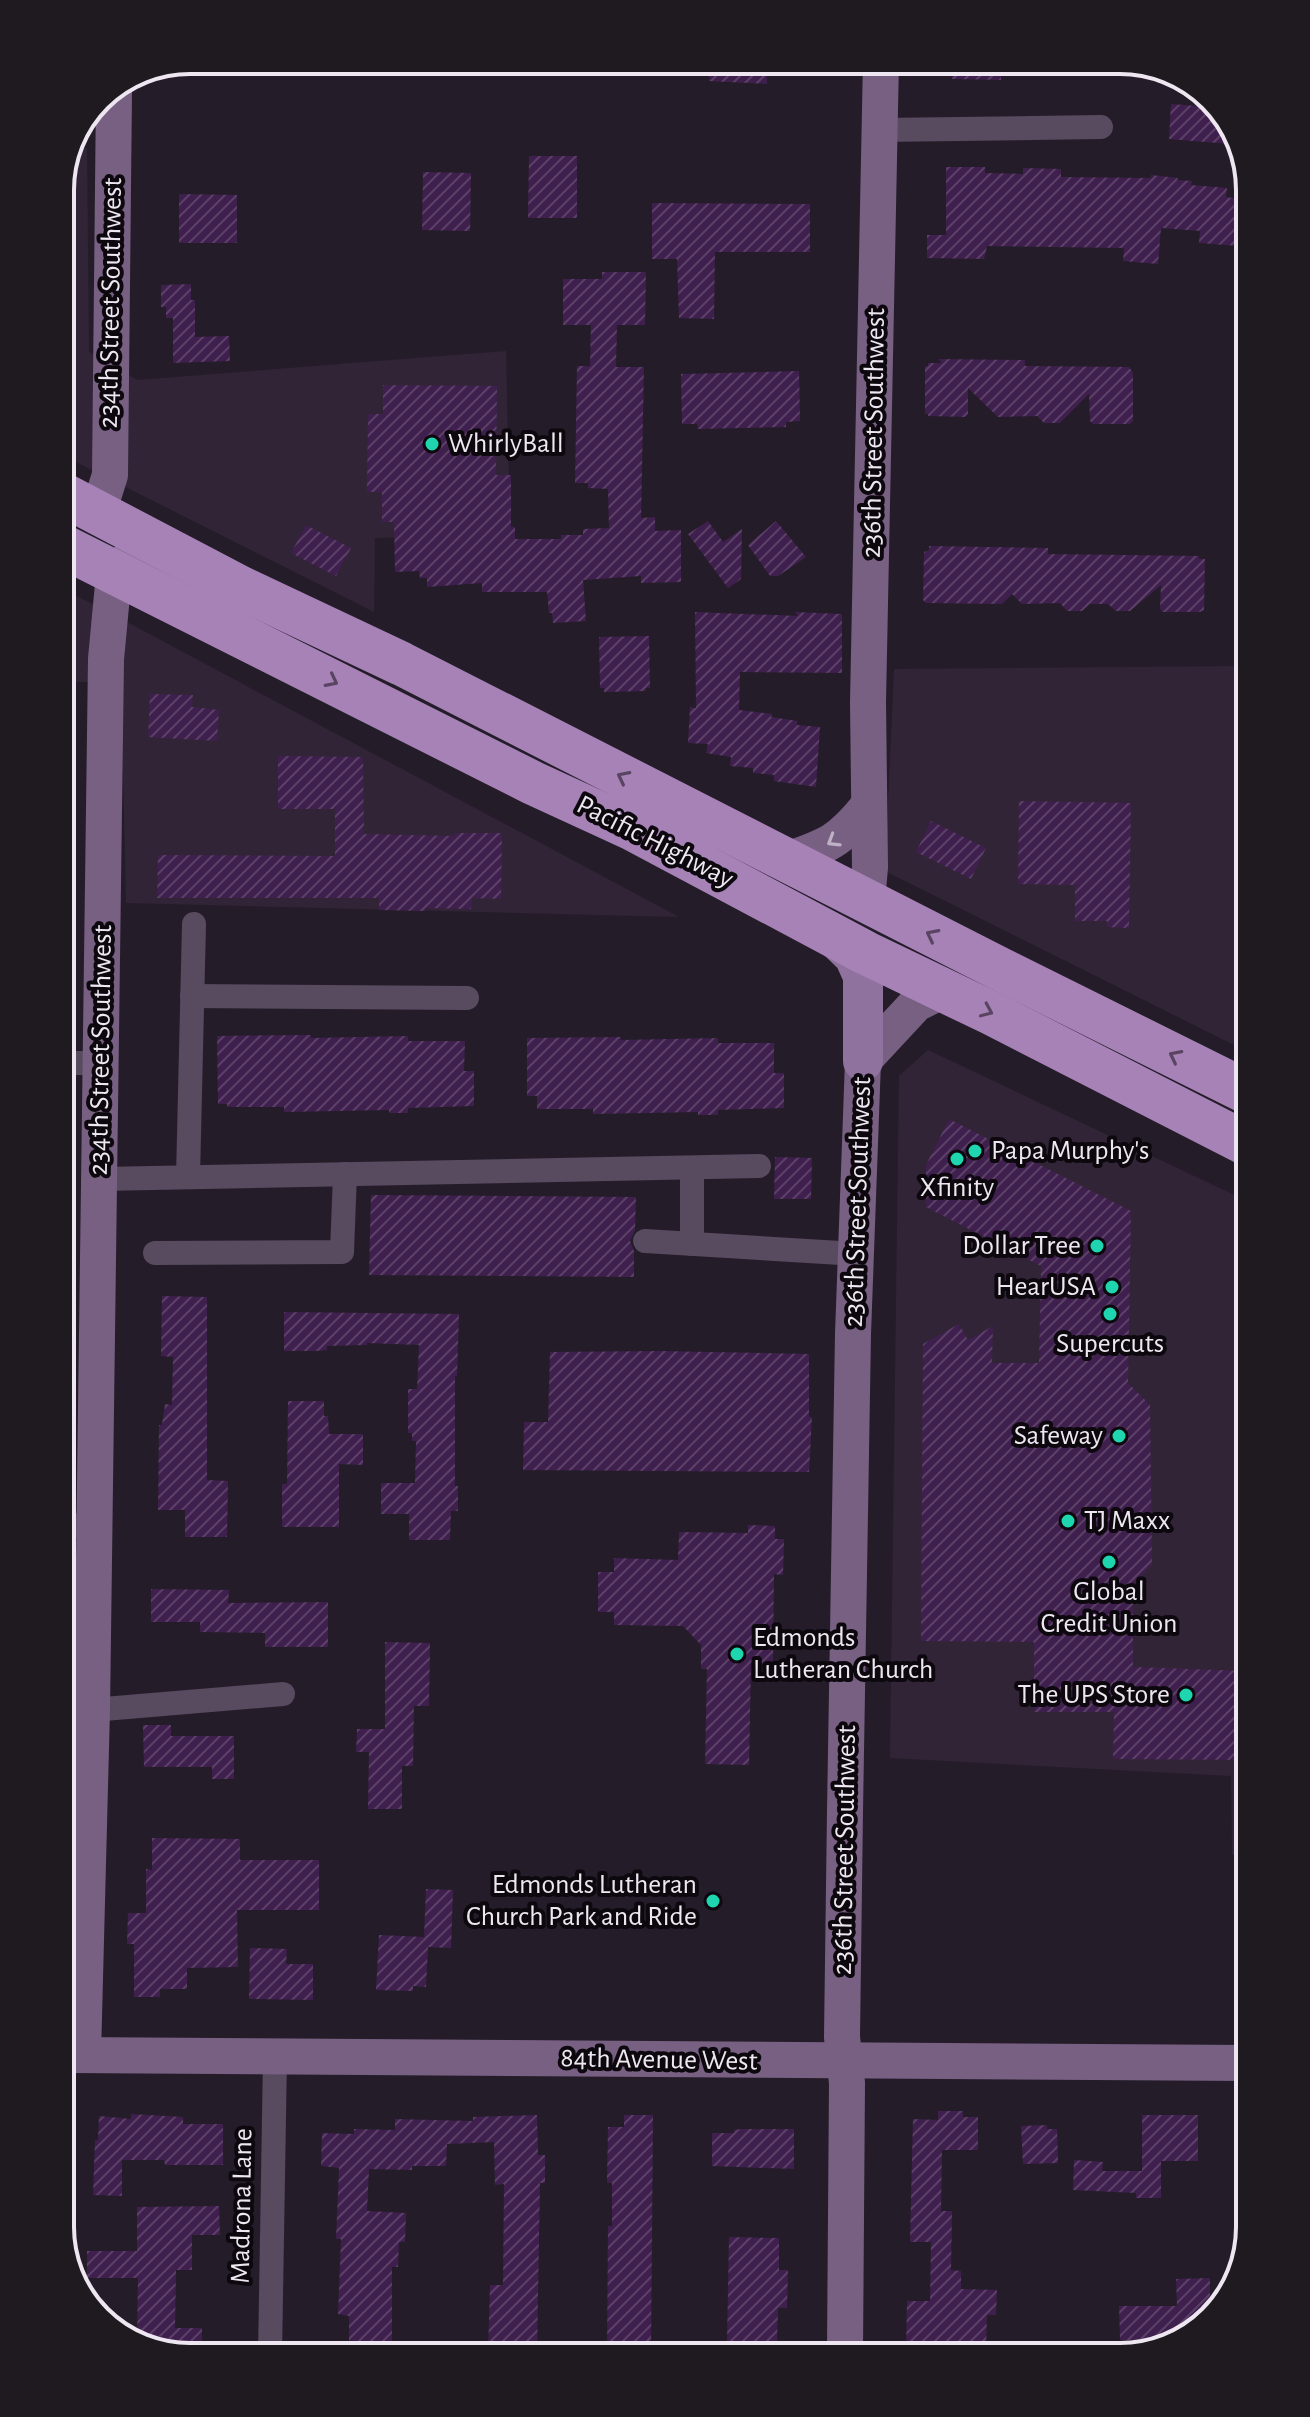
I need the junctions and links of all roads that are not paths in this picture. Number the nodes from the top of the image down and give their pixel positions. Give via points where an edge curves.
1 (881, 74) edge
2 (114, 103) edge
3 (1101, 127) dead end
4 (880, 130) junction
5 (80, 504) edge
6 (74, 552) edge
7 (114, 574) junction
8 (346, 637) junction
9 (868, 806) junction
10 (633, 829) junction
11 (786, 860) junction
12 (867, 902) junction
13 (194, 924) dead end
14 (827, 930) junction
15 (942, 991) junction
16 (192, 996) junction
17 (467, 998) dead end
18 (863, 1061) junction
19 (74, 1063) edge
20 (101, 1063) junction
21 (1236, 1086) edge
22 (1236, 1138) edge
23 (759, 1166) dead end
24 (692, 1169) junction
25 (345, 1174) junction
26 (188, 1177) junction
27 (100, 1179) junction
28 (645, 1241) dead end
29 (692, 1244) junction
30 (155, 1253) dead end
31 (857, 1254) junction
32 (80, 1526) edge
33 (283, 1694) dead end
34 (92, 1710) junction
35 (76, 2055) edge
36 (275, 2057) junction
37 (845, 2061) junction
38 (1236, 2063) edge
39 (270, 2343) edge
40 (845, 2343) edge

1 - 4 street, 236th Street Southwest
2 - 5 street, 234th Street Southwest via 110,475
3 - 4 street
4 - 9 street, 236th Street Southwest
5 - 8 highway, Pacific Highway
6 - 7 highway, Pacific Highway
7 - 8 main road via 134,557 312,642
7 -> 10 highway, Pacific Highway
7 - 20 street, 234th Street Southwest via 106,674
11 -> 8 highway, Pacific Highway
9 -> 11 street via 850,830 828,846
9 - 12 street, 236th Street Southwest
10 - 12 main road via 662,824 850,911
10 - 14 highway, Pacific Highway
11 - 12 highway, Pacific Highway
21 -> 12 highway, Pacific Highway
13 - 16 street
14 - 15 highway, Pacific Highway
14 - 18 main road via 854,956 863,976
15 - 18 street via 916,1004
15 -> 22 highway, Pacific Highway
16 - 17 street
16 - 26 street
18 - 31 street, 236th Street Southwest
19 - 20 street
20 - 27 street, 234th Street Southwest
23 - 24 street
24 - 25 street
24 - 29 street
25 - 26 street
25 - 30 street via 342,1252
26 - 27 street
27 - 32 street, 234th Street Southwest
28 - 29 street
29 - 31 street
31 - 37 street, 236th Street Southwest
32 - 34 street, 234th Street Southwest
33 - 34 street
34 - 35 street, 234th Street Southwest
35 - 36 street, 84th Avenue West
36 - 37 street, 84th Avenue West
36 - 39 street, Madrona Lane
37 - 38 street, 84th Avenue West
37 - 40 street, 236th Street Southwest

